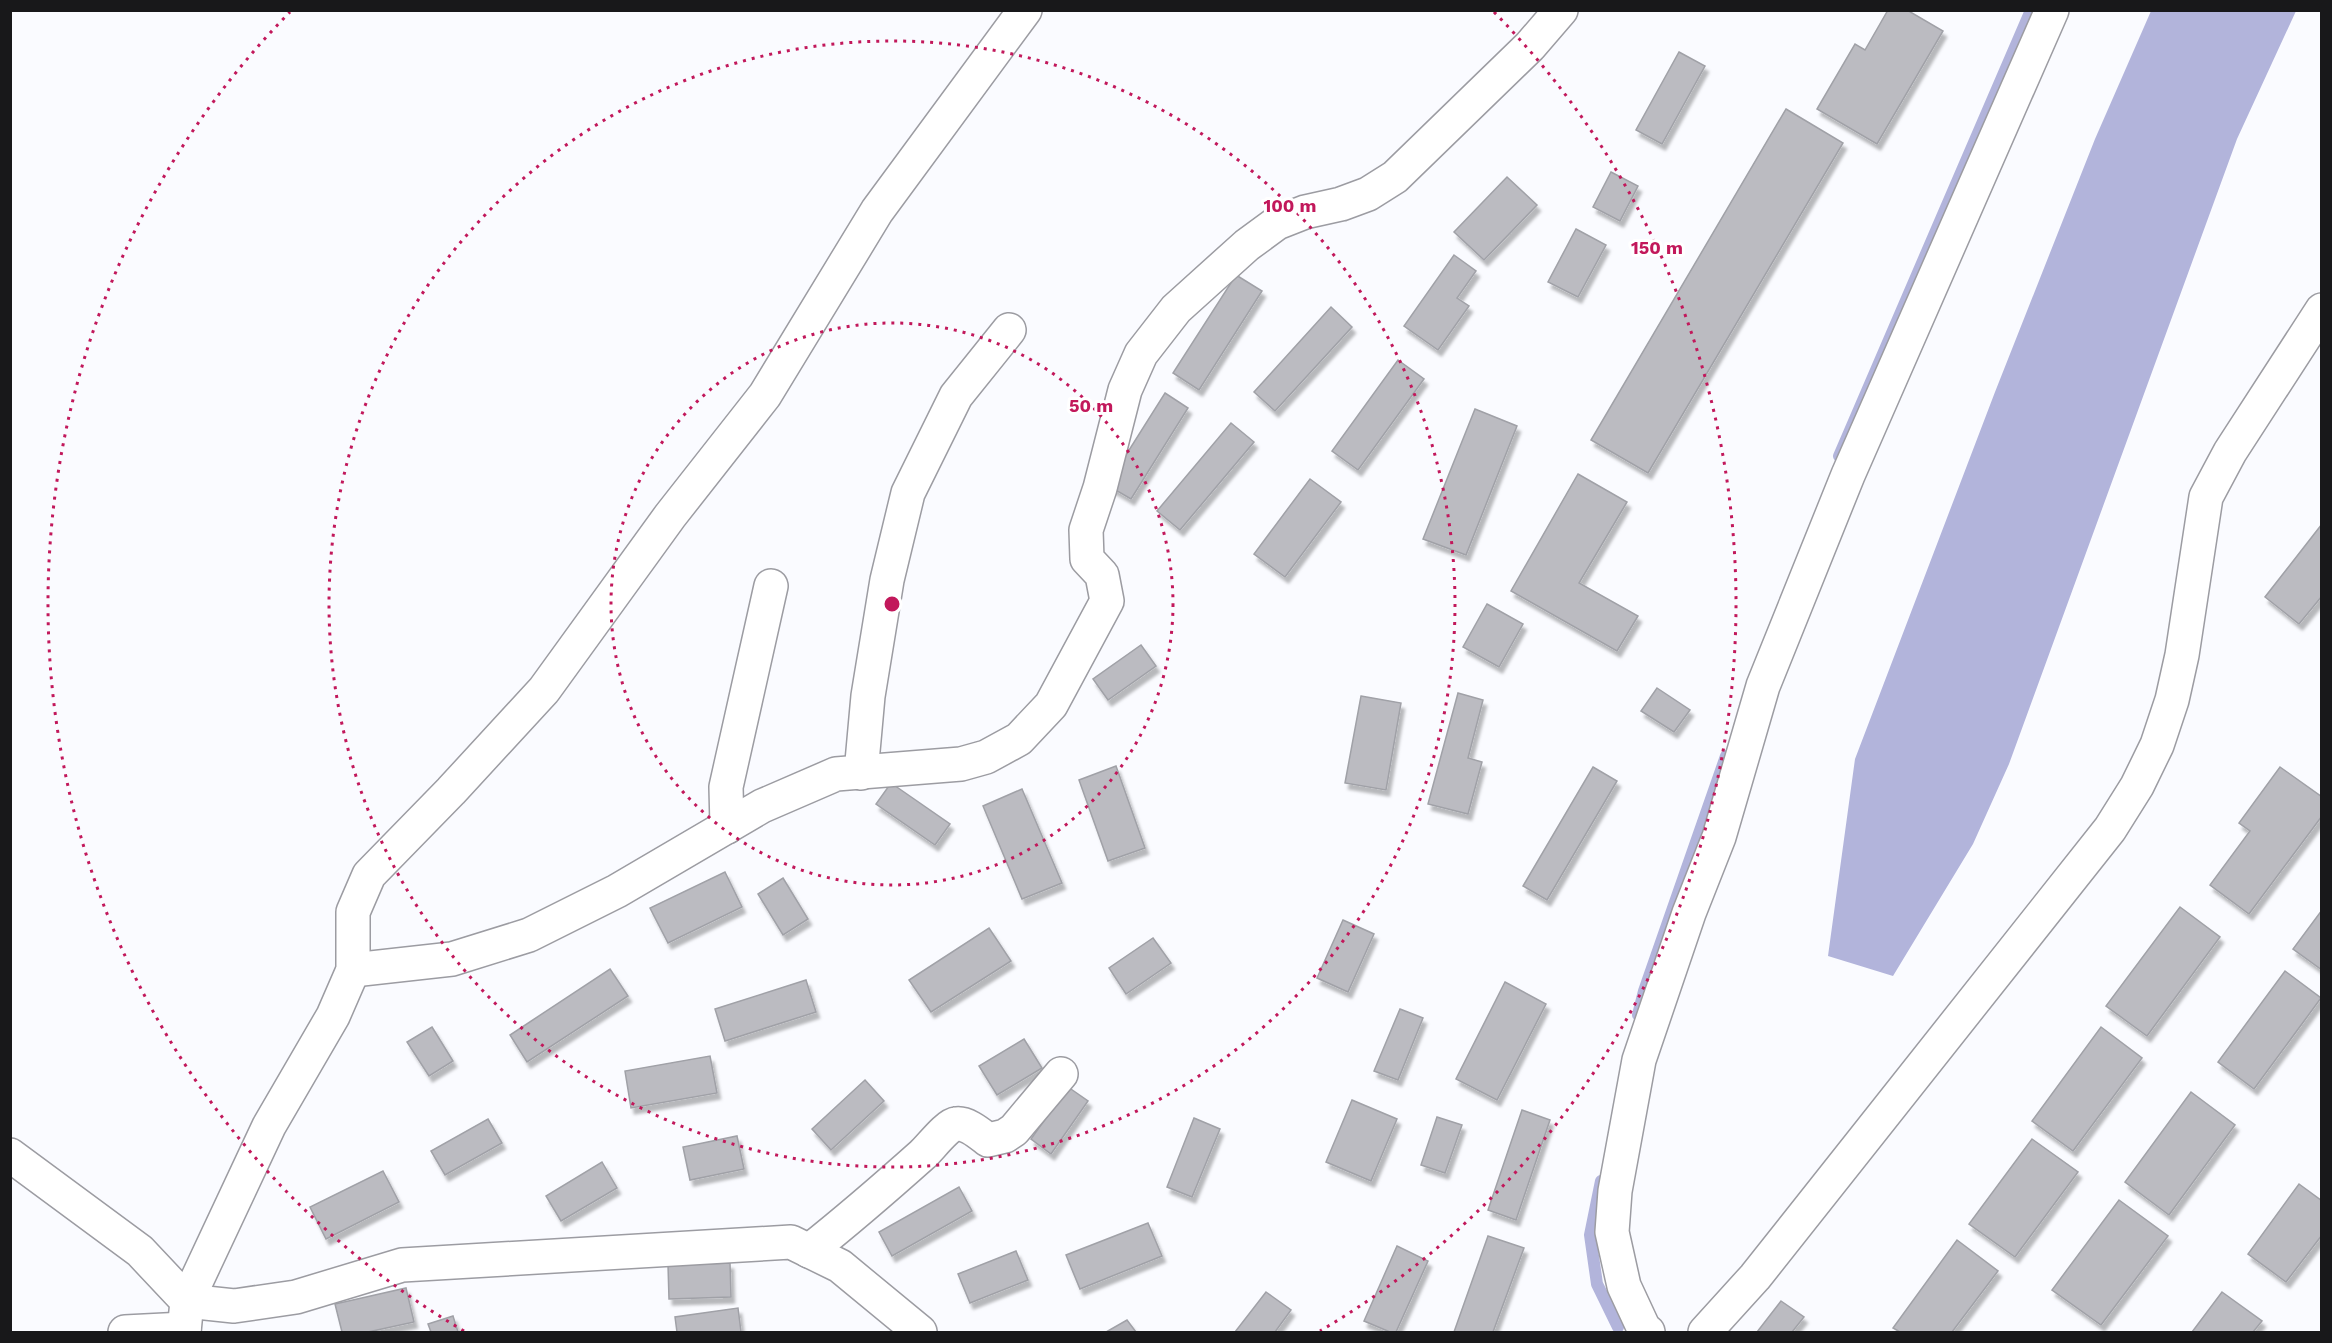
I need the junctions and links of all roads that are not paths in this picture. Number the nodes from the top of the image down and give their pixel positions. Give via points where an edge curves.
1 (1025, 10) edge
2 (1561, 10) edge
3 (2052, 10) edge
4 (2322, 310) edge
5 (1009, 330) dead end
6 (771, 586) dead end
7 (861, 773) junction
8 (727, 827) junction
9 (353, 970) junction
10 (1061, 1074) dead end
11 (10, 1155) edge
12 (809, 1251) junction
13 (185, 1321) edge
14 (1645, 1331) edge
15 (125, 1332) edge
16 (921, 1332) edge
17 (1706, 1332) edge

1 - 9 street via 877,211 765,395 670,516 544,690 369,875 353,912
2 - 7 street via 1530,46 1395,177 1368,194 1277,223 1176,309 1141,354 1125,390 1086,530 1087,559 1102,575 1107,601 1051,705 1019,739 978,759
3 - 14 street via 1848,475 1763,686 1719,837 1639,1060 1615,1191 1612,1232 1624,1286
4 - 17 street via 2230,452 2206,497 2172,700 2157,746 2137,786 2110,828 1755,1277
5 - 7 street via 956,396 908,493 887,580 868,696
6 - 8 street via 726,787
7 - 8 street via 836,774 762,806
8 - 9 street via 617,891 529,935 452,959
9 - 13 street via 333,1016 269,1126
10 - 12 street via 1005,1136 988,1140 958,1123 950,1126 873,1199
11 - 13 street via 140,1251
12 - 13 street via 791,1242 402,1265 296,1297 234,1306
12 - 16 street via 840,1266
13 - 15 street

